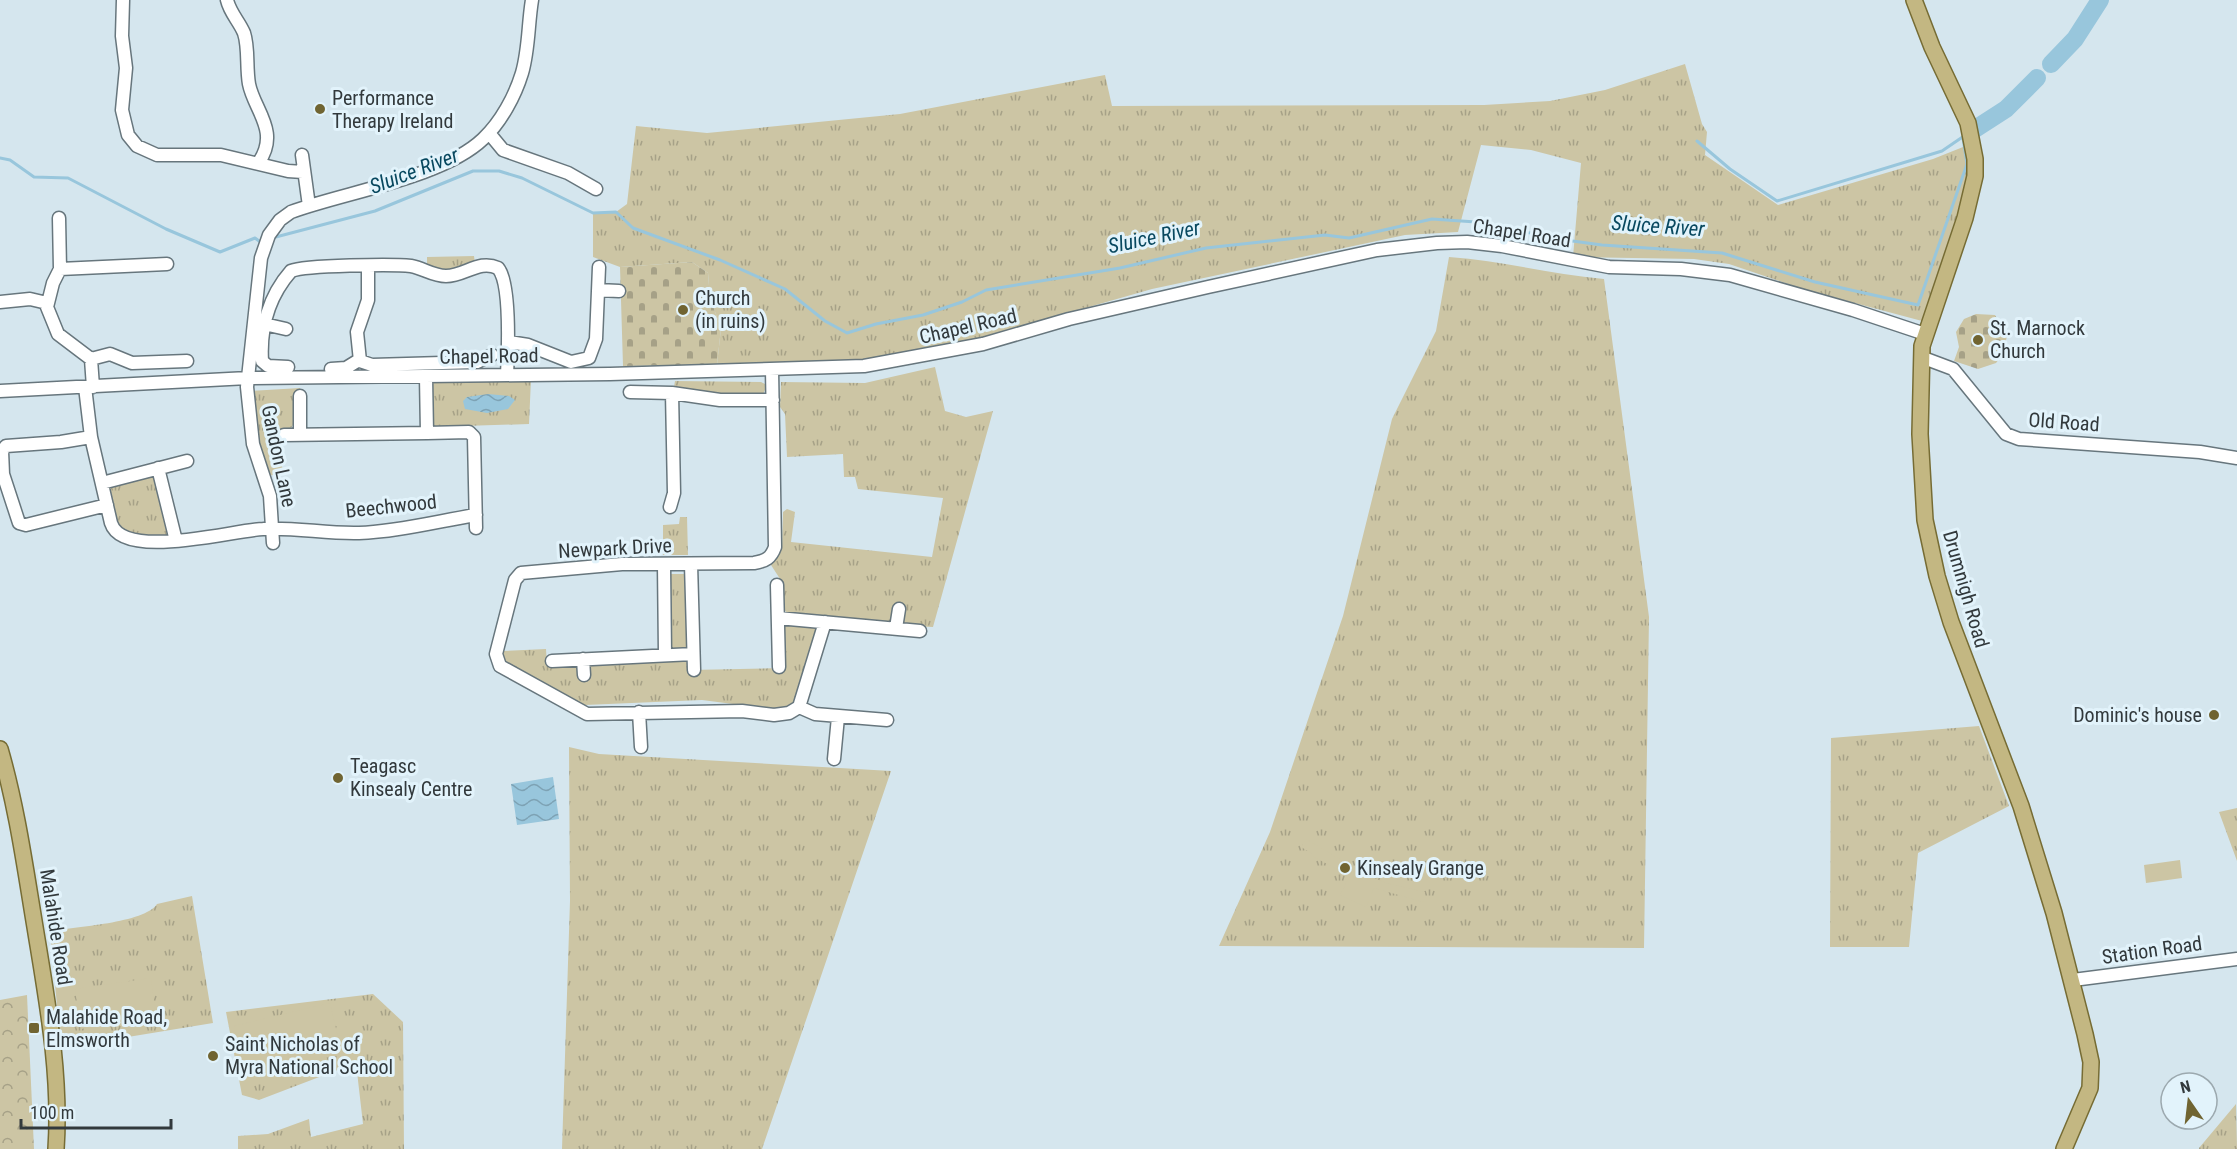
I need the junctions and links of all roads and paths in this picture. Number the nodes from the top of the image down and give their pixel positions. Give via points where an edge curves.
1 (123, 0) edge
2 (227, 0) edge
3 (532, 0) edge
4 (1914, 0) edge
5 (124, 15) junction
6 (137, 15) dead end
7 (489, 133) junction
8 (302, 156) dead end
9 (259, 162) junction
10 (303, 172) junction
11 (596, 189) dead end
12 (309, 206) junction
13 (59, 218) dead end
14 (167, 264) dead end
15 (368, 267) junction
16 (599, 267) dead end
17 (60, 269) junction
18 (598, 290) junction
19 (619, 291) dead end
20 (0, 302) edge
21 (47, 303) junction
22 (264, 324) junction
23 (286, 329) dead end
24 (1925, 334) junction
25 (509, 342) junction
26 (492, 355) dead end
27 (1921, 357) junction
28 (91, 360) junction
29 (359, 360) junction
30 (187, 361) dead end
31 (288, 367) dead end
32 (330, 369) dead end
33 (772, 369) junction
34 (507, 375) junction
35 (426, 377) junction
36 (248, 378) junction
37 (89, 387) junction
38 (0, 391) edge
39 (630, 392) dead end
40 (672, 393) junction
41 (300, 396) dead end
42 (773, 400) junction
43 (427, 433) junction
44 (284, 435) dead end
45 (300, 435) junction
46 (91, 437) junction
47 (2237, 458) edge
48 (187, 461) dead end
49 (158, 468) junction
50 (102, 483) junction
51 (107, 505) junction
52 (670, 507) dead end
53 (476, 515) junction
54 (476, 528) dead end
55 (273, 529) junction
56 (176, 541) junction
57 (273, 543) dead end
58 (691, 564) junction
59 (664, 565) junction
60 (777, 585) dead end
61 (899, 609) dead end
62 (778, 618) junction
63 (825, 622) junction
64 (897, 628) junction
65 (920, 631) dead end
66 (665, 654) junction
67 (693, 654) junction
68 (583, 659) junction
69 (552, 661) dead end
70 (779, 667) dead end
71 (694, 670) dead end
72 (584, 675) dead end
73 (799, 707) junction
74 (639, 712) junction
75 (838, 717) junction
76 (887, 720) dead end
77 (641, 747) dead end
78 (0, 749) edge
79 (834, 759) dead end
80 (2237, 958) edge
81 (2073, 980) junction
82 (56, 1149) edge
83 (2064, 1149) edge

1 - 5 street
2 - 9 street via 245,35 250,87 266,127
3 - 7 street via 522,72 511,99
4 - 24 main road, Drumnigh Road via 1974,142 1975,176 1965,218
5 - 6 street
5 - 9 street via 126,68 122,110 128,135 137,146 157,155 214,154
7 - 11 street via 503,150 568,173
7 - 12 street, Gandon Lane via 459,155 410,176
8 - 10 street
9 - 10 street
10 - 12 street
12 - 36 street, Gandon Lane via 280,220 264,246 252,319
13 - 17 street
14 - 17 street
15 - 22 street via 291,271 269,302
15 - 25 street via 412,266 445,276 458,275 482,264 498,268 505,283
15 - 29 street via 369,293 357,332
16 - 18 street
17 - 21 street
18 - 19 street
18 - 25 street via 594,348 584,361 571,362
20 - 21 street via 30,299
21 - 28 street via 58,334
22 - 23 street
22 - 31 street via 262,361 268,366
24 - 27 main road, Drumnigh Road
24 - 33 street, Chapel Road via 1730,275 1681,268 1608,267 1467,242 1377,250 1069,319 917,358 864,366
25 - 34 street
26 - 29 street via 483,361 465,363 372,365
27 - 47 street, Old Road via 1953,369 2006,434 2019,439
27 - 81 main road, Drumnigh Road via 1922,482 1932,558 1964,660 2020,806
28 - 30 street via 110,354 132,363
28 - 37 street
29 - 32 street via 346,368
33 - 34 street, Chapel Road
33 - 42 street, Newpark Drive
34 - 35 street, Chapel Road
35 - 36 street, Chapel Road
35 - 43 street
36 - 37 street, Chapel Road
36 - 55 street, Gandon Lane via 253,444 267,481
37 - 38 street, Chapel Road
37 - 46 street
39 - 40 street
40 - 42 street via 720,400
40 - 52 street via 674,493
41 - 45 street
42 - 58 street, Newpark Drive via 775,536 771,556 754,563
43 - 45 street
43 - 53 street via 472,433
44 - 45 street
46 - 50 street
46 - 51 street via 6,446 2,451 3,474 19,524
48 - 49 street
49 - 50 street
49 - 56 street
50 - 51 street
51 - 56 street, Beechwood via 119,536
53 - 54 street
53 - 55 street, Beechwood via 359,533
55 - 56 street, Beechwood
55 - 57 street, Gandon Lane
58 - 59 street, Newpark Drive
58 - 67 street
59 - 66 street
59 - 74 street, Newpark Drive via 622,564 521,573 515,580 496,654 500,666 586,714
60 - 62 street
61 - 64 street
62 - 63 street
62 - 70 street
63 - 64 street
63 - 73 street
64 - 65 street
66 - 67 street
66 - 68 street
67 - 71 street
68 - 69 street
68 - 72 street
73 - 74 street, Newpark Drive via 774,715 741,711
73 - 75 street
74 - 77 street
75 - 76 street
75 - 79 street
78 - 82 main road, Malahide Road via 22,841 53,1041 58,1097
80 - 81 street, Station Road
81 - 83 main road, Drumnigh Road via 2091,1062 2091,1079 2086,1101

